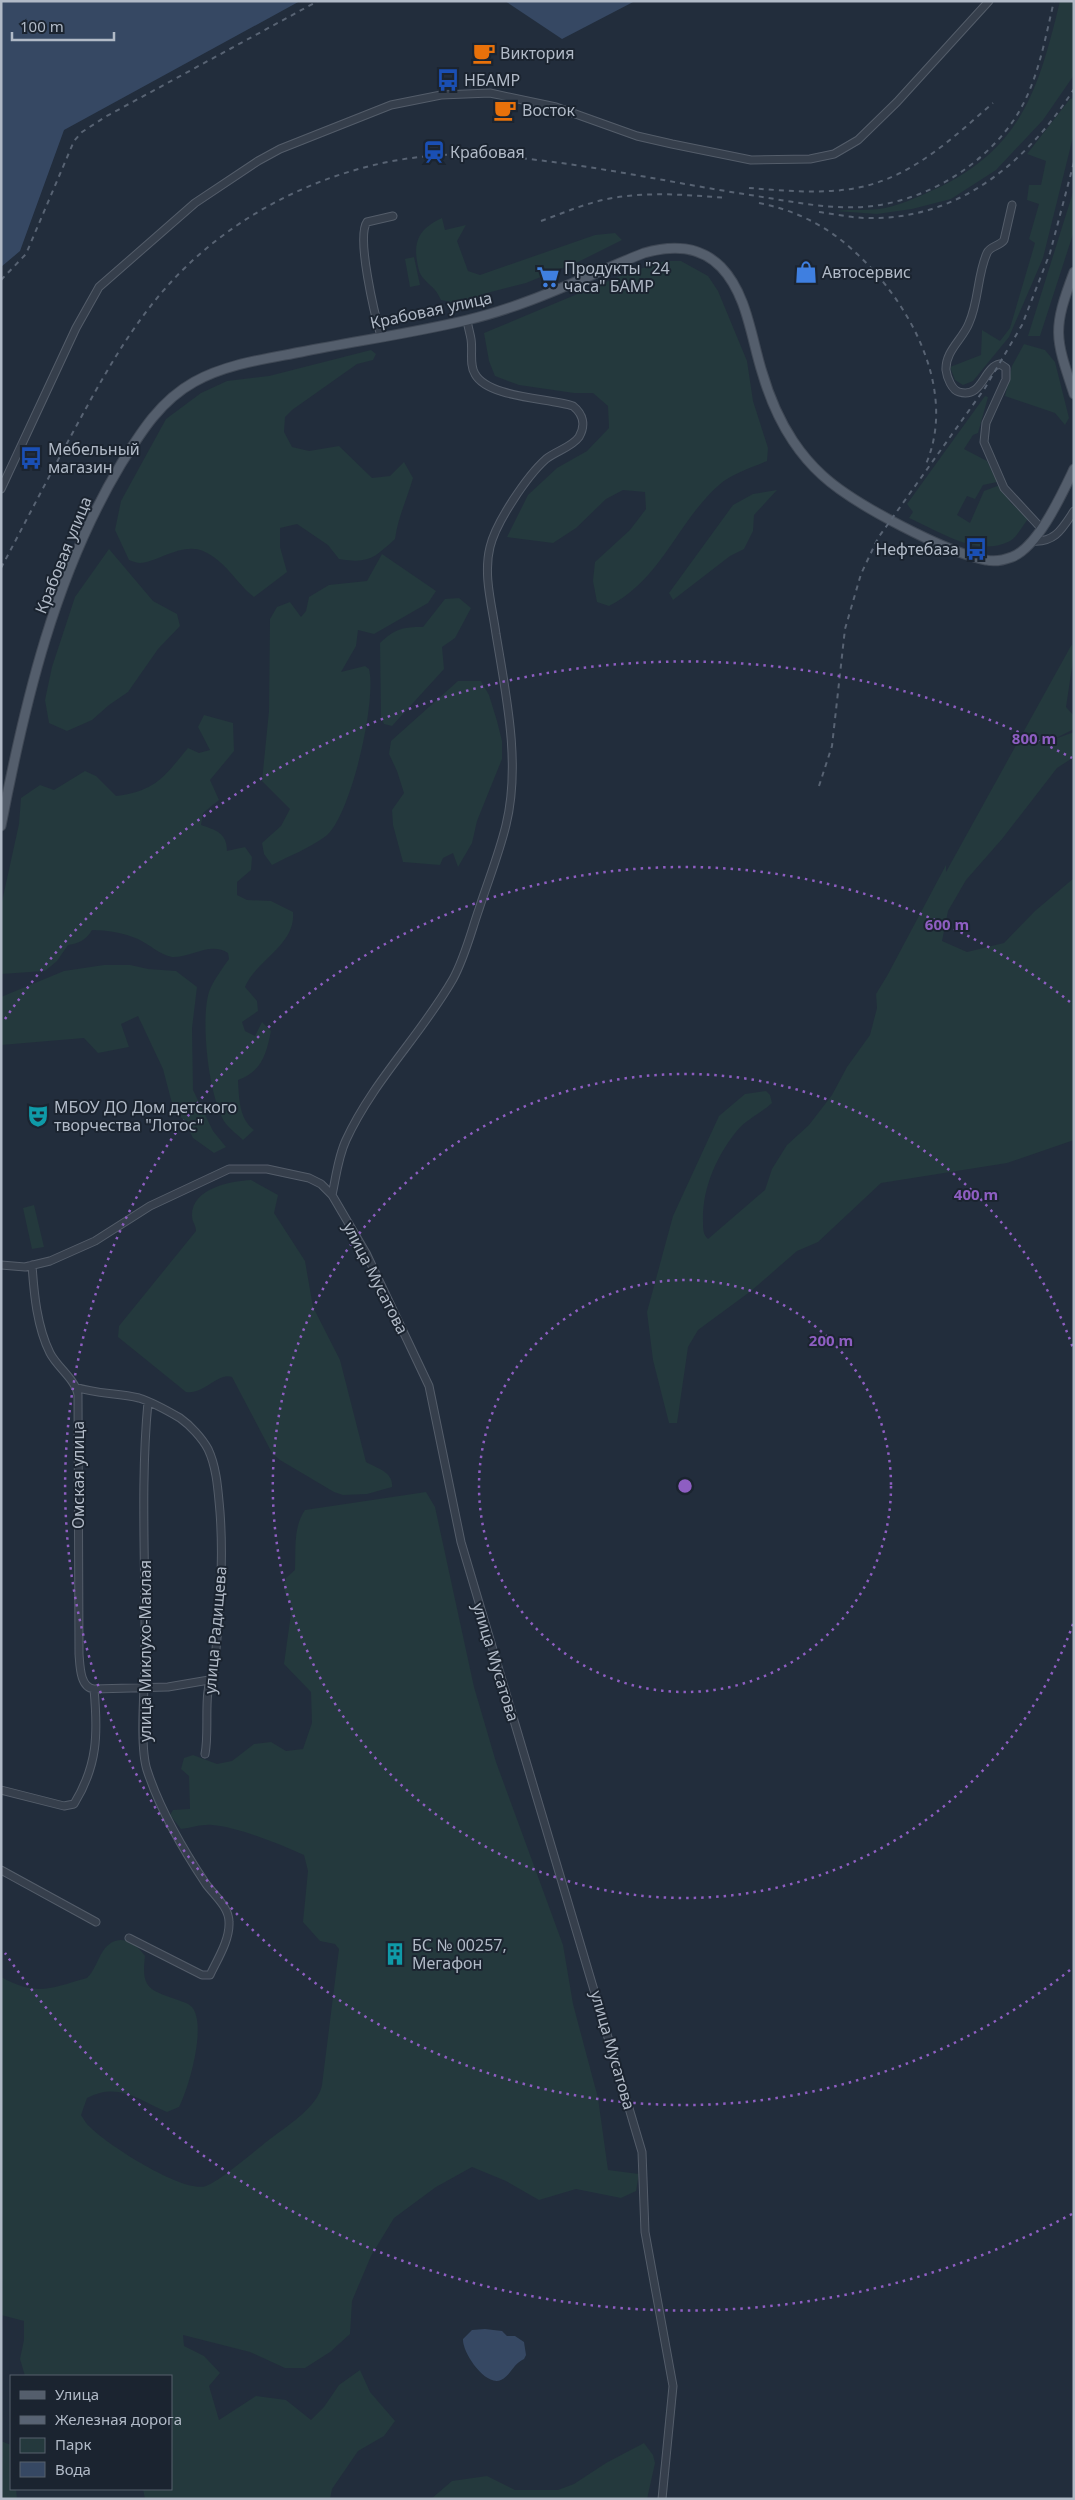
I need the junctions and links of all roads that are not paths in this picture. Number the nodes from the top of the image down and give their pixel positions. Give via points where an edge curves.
1 (989, 1) edge
2 (1012, 205) dead end
3 (393, 216) dead end
4 (1074, 272) edge
5 (467, 320) junction
6 (381, 336) junction
7 (1074, 394) edge
8 (1074, 469) edge
9 (1, 488) edge
10 (1074, 511) edge
11 (1041, 528) junction
12 (1032, 541) junction
13 (1, 826) edge
14 (332, 1195) junction
15 (1, 1265) edge
16 (32, 1266) junction
17 (75, 1387) junction
18 (148, 1402) junction
19 (209, 1680) junction
20 (145, 1688) junction
21 (94, 1689) junction
22 (205, 1754) dead end
23 (1, 1790) edge
24 (1, 1870) edge
25 (96, 1922) dead end
26 (129, 1938) dead end
27 (662, 2499) edge

1 - 9 street via 897,102 858,140 834,154 810,159 751,160 637,136 556,107 490,93 441,95 391,105 280,149 195,203 99,287 76,328
2 - 11 street via 1004,240 987,253 970,323 955,344 946,370 952,387 965,393 980,386 992,367 1000,364 1006,368 1006,379 986,424 984,442 1004,488
3 - 6 street via 367,222 362,234
4 - 7 main road via 1057,327 1061,353
5 - 6 main road, Крабовая улица
5 - 12 main road, Крабовая улица via 512,306 644,253 674,247 699,252 716,263 740,296 762,372 781,421 803,456 823,476 906,528 986,560 1010,558
5 - 14 street via 474,374 481,382 516,395 573,406 580,412 582,430 577,439 538,467 502,518 490,547 487,579 502,667 512,768 506,826 460,964 421,1028 354,1124 340,1156
6 - 13 main road, Крабовая улица via 258,360 212,373 175,394 145,427 95,513 59,599 37,665
8 - 11 main road, Крабовая улица
10 - 12 street via 1055,537 1041,542
11 - 12 main road, Крабовая улица
14 - 16 street, улица Мусатова via 309,1178 267,1169 229,1169 150,1206 95,1241
14 - 27 street, улица Мусатова via 366,1253 429,1386 461,1542 642,2152 645,2232 673,2386
15 - 16 street, улица Мусатова
16 - 17 street via 46,1344
17 - 18 street, улица Радищева
17 - 21 street, Омская улица via 78,1395 79,1654 84,1682 87,1688
18 - 19 street, улица Радищева via 190,1426 207,1447 213,1463 222,1546 221,1601 214,1671
18 - 20 street, улица Миклухо-Маклая via 143,1454
19 - 20 street
19 - 22 street, улица Радищева
20 - 21 street
20 - 26 street, улица Миклухо-Маклая via 146,1766 152,1785 176,1832 206,1884 222,1902 230,1921 210,1975 202,1975
21 - 23 street via 96,1746 74,1804 64,1806
24 - 25 street

